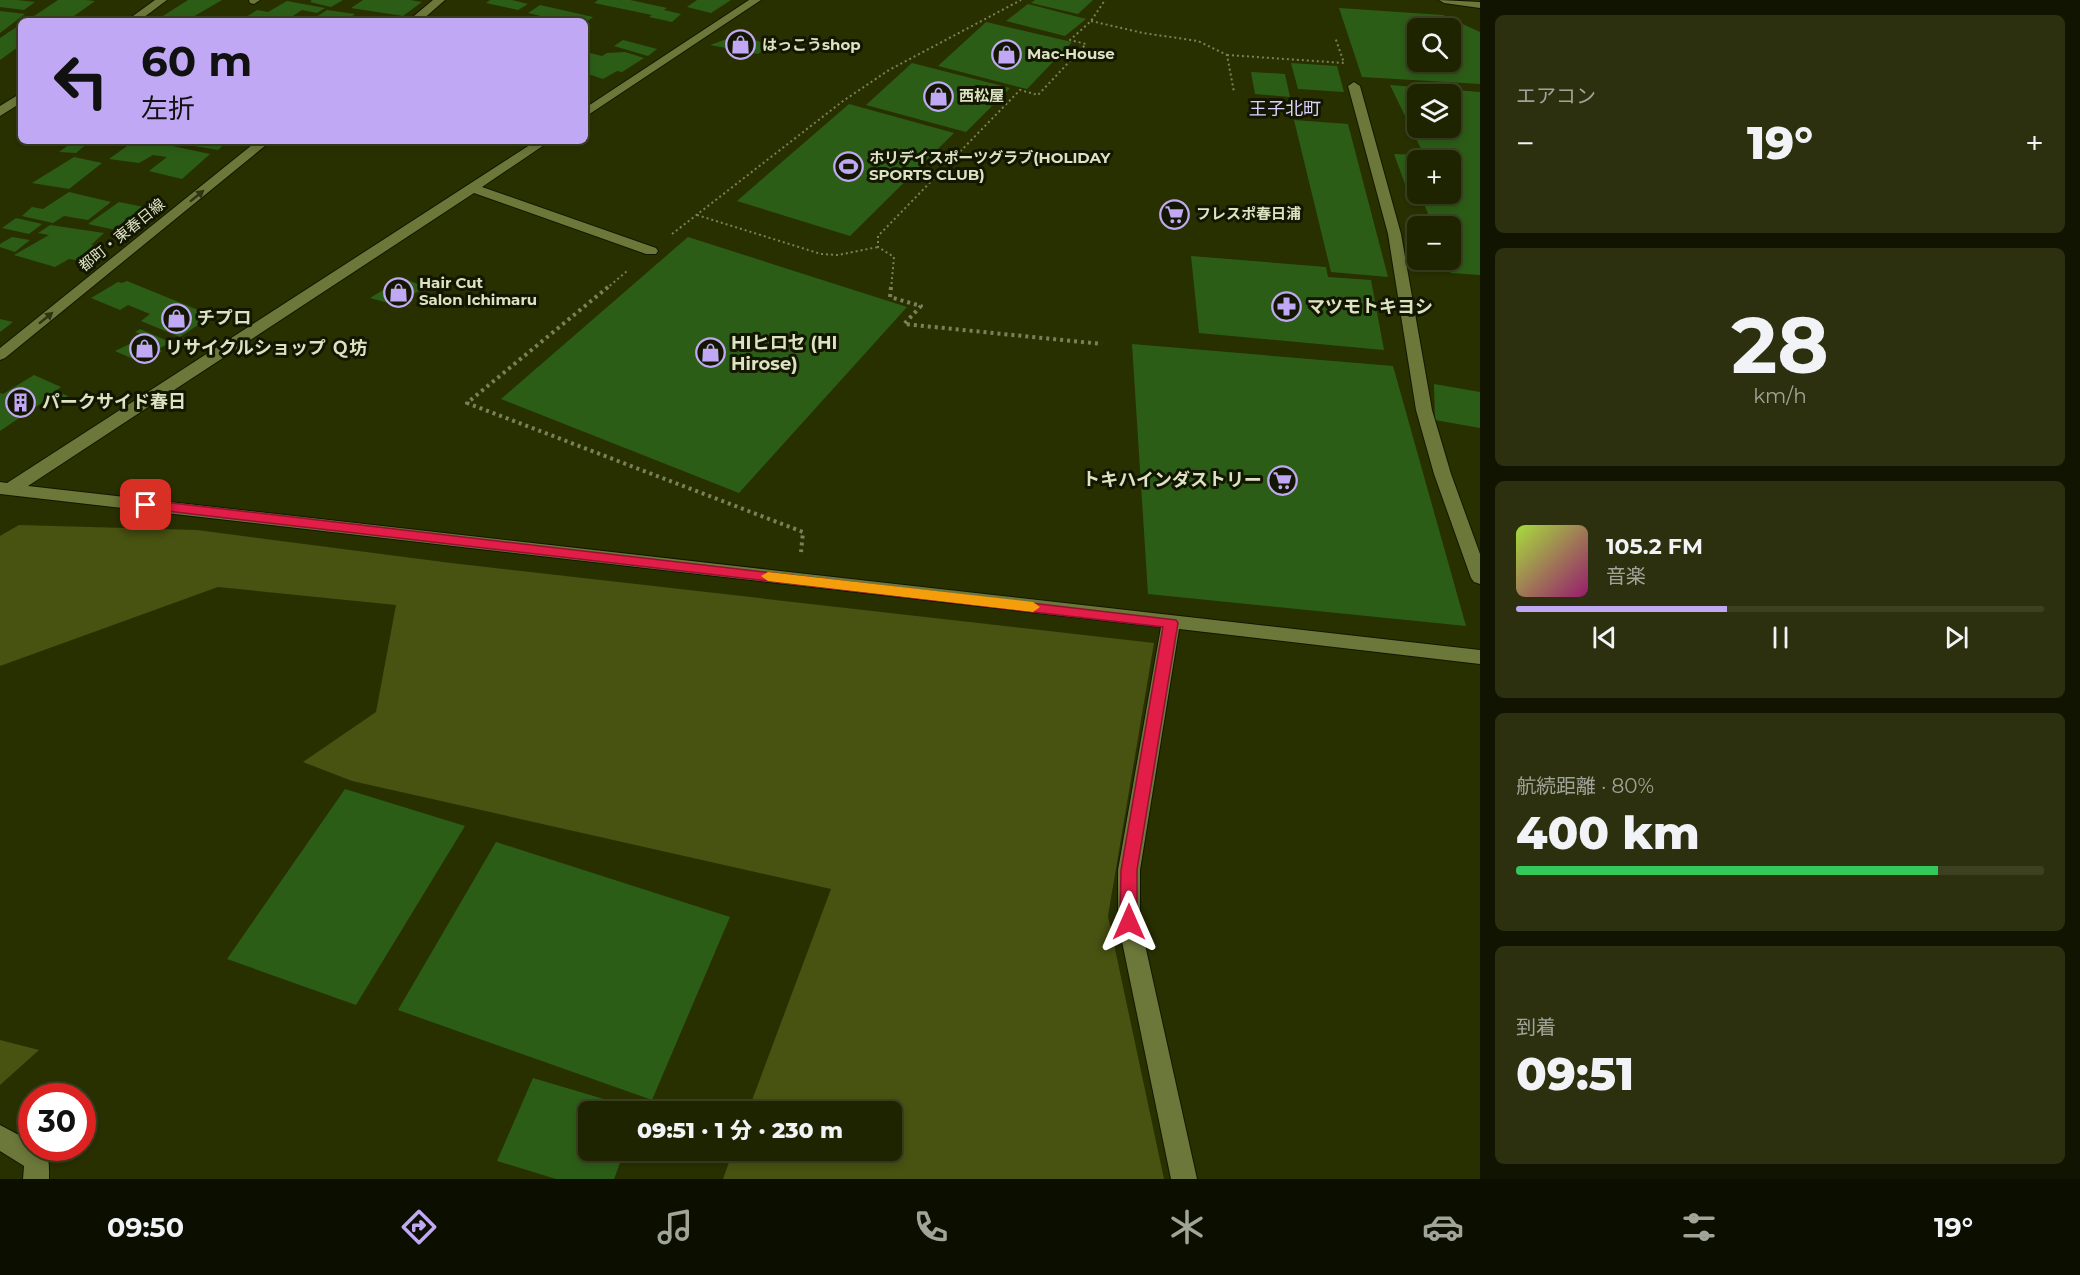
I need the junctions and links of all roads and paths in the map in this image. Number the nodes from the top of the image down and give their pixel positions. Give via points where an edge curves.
1 (162, 0) edge
2 (440, 0) edge
3 (756, 0) edge
4 (1022, 0) edge
5 (1105, 0) edge
6 (1444, 0) edge
7 (1480, 5) edge
8 (136, 18) edge
9 (418, 18) edge
10 (1090, 21) junction
11 (1335, 37) dead end
12 (1227, 55) junction
13 (1354, 86) dead end
14 (1234, 92) dead end
15 (18, 99) edge
16 (588, 111) edge
17 (0, 112) edge
18 (261, 144) edge
19 (539, 144) edge
20 (472, 188) junction
21 (696, 214) junction
22 (878, 247) junction
23 (651, 251) junction
24 (1102, 344) dead end
25 (0, 355) edge
26 (4, 490) edge
27 (1480, 578) edge
28 (799, 580) junction
29 (1171, 623) junction
30 (1480, 657) edge
31 (0, 1137) edge
32 (36, 1179) edge
33 (1184, 1179) edge

1 - 8 street
2 - 9 street
3 - 16 street
4 - 21 path via 889,70
5 - 10 path
6 - 7 street
10 - 12 path via 1198,41
10 - 22 path via 1070,39 1086,44 1038,95 1020,90 878,236
11 - 12 path via 1344,63
12 - 14 path
13 - 27 street via 1383,182 1423,409
15 - 17 street
25 -> 18 street, 都町・東春日線
19 - 20 street
20 - 23 street
20 - 26 street
21 - 22 path via 821,254 838,255
21 - 23 path
22 - 24 path via 894,257 890,297 921,306 904,324
23 - 28 path via 467,403 803,532
26 - 28 street
28 - 29 street
29 - 30 street
29 - 33 street via 1129,870 1129,922
31 - 32 street via 37,1160

